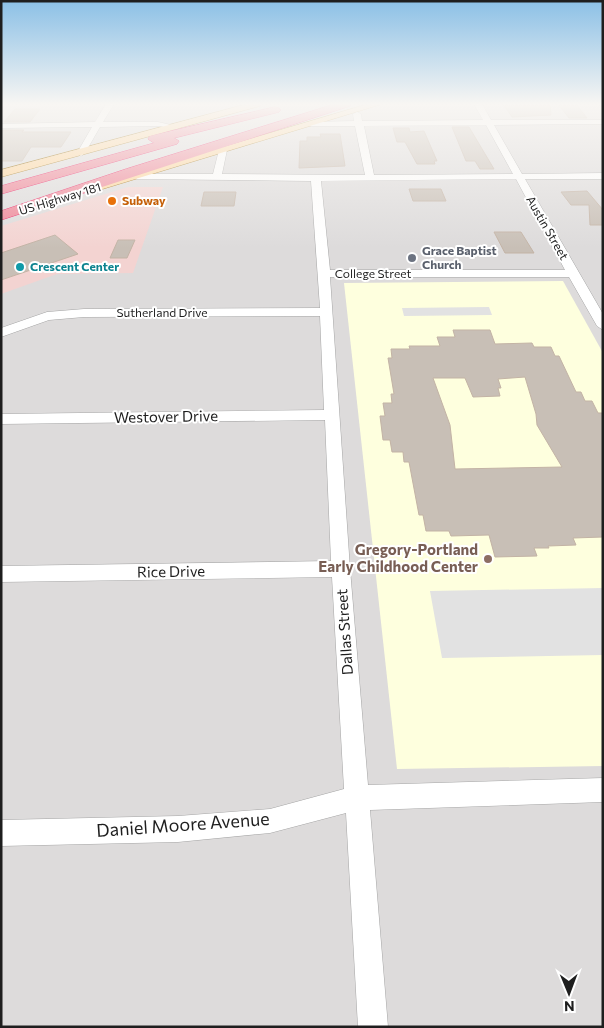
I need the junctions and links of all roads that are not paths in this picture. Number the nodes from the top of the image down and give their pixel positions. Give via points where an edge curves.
1 (85, 152) edge
2 (95, 152) edge
3 (137, 152) edge
4 (178, 152) edge
5 (199, 152) edge
6 (216, 152) edge
7 (223, 152) edge
8 (364, 152) edge
9 (504, 152) edge
10 (81, 153) joint
11 (1, 174) edge
12 (137, 176) junction
13 (517, 176) junction
14 (603, 176) edge
15 (217, 178) junction
16 (316, 178) junction
17 (370, 178) junction
18 (1, 190) edge
19 (1, 204) edge
20 (1, 217) edge
21 (572, 273) junction
22 (324, 274) junction
23 (598, 310) edge
24 (326, 312) junction
25 (603, 326) edge
26 (1, 333) edge
27 (332, 415) junction
28 (1, 419) edge
29 (341, 569) junction
30 (1, 574) edge
31 (603, 790) edge
32 (356, 798) junction
33 (1, 833) edge
34 (372, 1027) edge

1 - 10 main road
2 - 11 highway
3 - 18 highway
4 - 19 highway
5 - 20 highway
6 - 12 main road, US Highway 181
7 - 15 street
8 - 17 street
9 - 13 street, Austin Street
10 - 11 main road
12 - 15 street
12 - 20 main road, US Highway 181
13 - 14 street
13 - 17 street
13 - 21 street, Austin Street
15 - 16 street
16 - 17 street
16 - 22 street, Dallas Street
21 - 22 street, College Street
21 - 23 street, Austin Street
22 - 24 street, Dallas Street
23 - 25 street, Austin Street
24 - 26 street, Sutherland Drive via 47,316
24 - 27 street, Dallas Street
27 - 28 street, Westover Drive
27 - 29 street, Dallas Street
29 - 30 street, Rice Drive
29 - 32 street, Dallas Street
31 - 32 street, Daniel Moore Avenue
32 - 33 street, Daniel Moore Avenue via 270,821 178,829
32 - 34 street, Dallas Street

